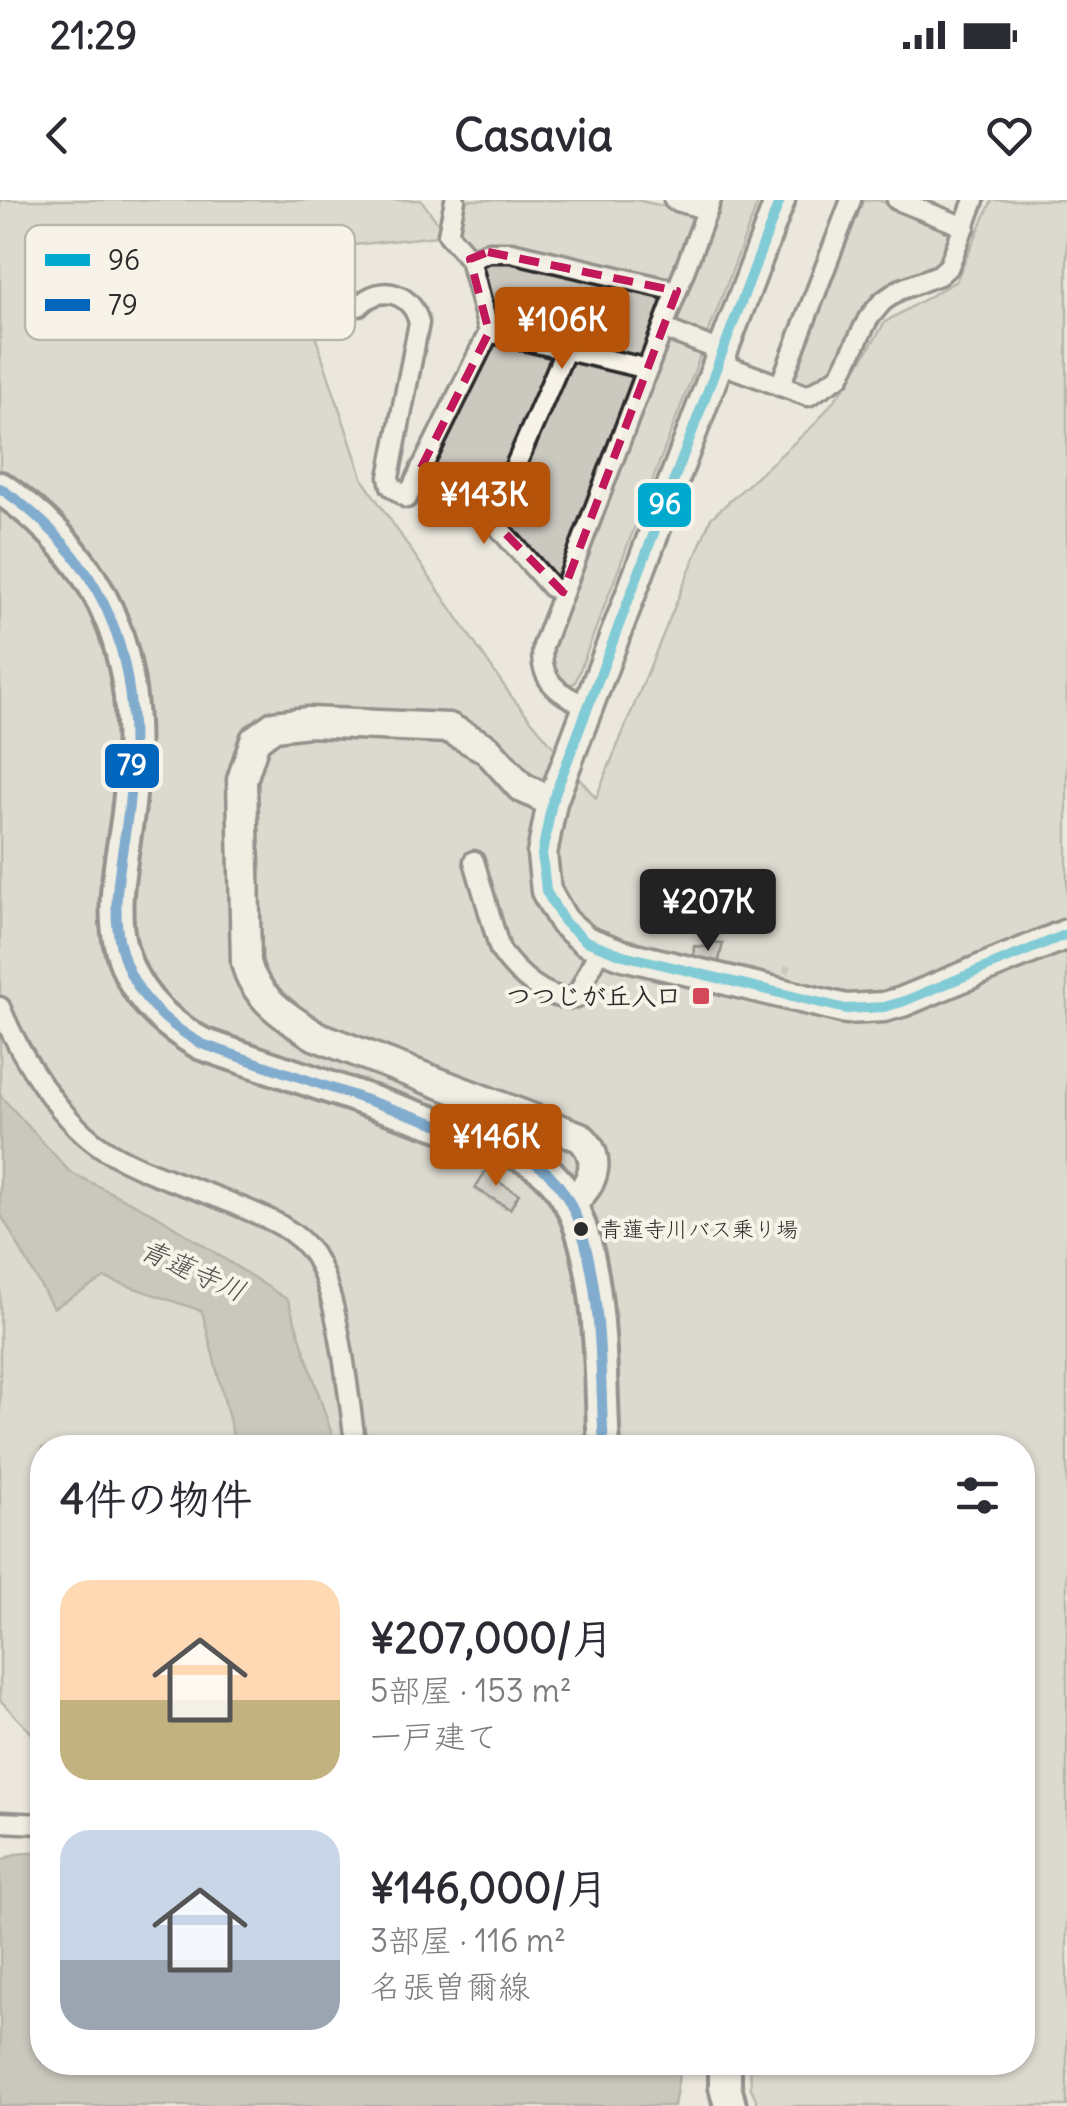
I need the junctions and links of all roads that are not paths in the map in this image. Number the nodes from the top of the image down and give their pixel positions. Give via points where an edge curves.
1 (455, 200) edge
2 (674, 200) edge
3 (780, 200) edge
4 (850, 200) edge
5 (898, 200) edge
6 (974, 200) edge
7 (710, 205) edge
8 (965, 226) junction
9 (470, 260) junction
10 (677, 291) junction
11 (359, 306) dead end
12 (489, 332) junction
13 (670, 332) dead end
14 (566, 349) junction
15 (721, 358) junction
16 (648, 369) junction
17 (780, 386) junction
18 (421, 468) junction
19 (0, 488) edge
20 (492, 520) junction
21 (563, 592) junction
22 (588, 706) junction
23 (552, 802) junction
24 (474, 861) dead end
25 (1067, 934) edge
26 (600, 948) junction
27 (0, 1007) edge
28 (572, 1202) junction
29 (354, 1435) edge
30 (603, 1435) edge
31 (0, 1822) edge
32 (30, 1823) edge
33 (725, 2075) edge
34 (730, 2106) edge

1 - 9 street via 448,234
2 - 7 street
3 - 15 street
4 - 17 street
5 - 8 street
6 - 8 street
7 - 10 street
8 - 17 street via 944,271 898,290 874,310 840,376 808,396
9 - 10 street via 512,252
9 - 12 street
10 - 16 street
11 - 18 street via 390,293 407,300 418,316 391,486 406,498
12 - 14 street
12 - 18 street
13 - 15 street
14 - 16 street
14 - 20 street
15 - 17 street
15 - 22 street
16 - 21 street
18 - 20 street
19 - 28 main road via 65,542 110,616 124,656 133,730 116,910 121,948 142,993 174,1027 202,1044 516,1152 550,1175
20 - 21 street
21 - 22 street via 543,646 544,669 556,690
22 - 23 street
23 - 26 street via 542,854 546,891 564,922
23 - 28 street via 520,787 487,750 449,728 274,726 255,740 242,780 246,962 253,984 316,1036 580,1136 594,1168
24 - 26 street via 500,950 530,981 564,999 576,998
25 - 26 street via 902,1002 865,1009
27 - 29 street via 47,1090 96,1144 270,1220 309,1249 331,1296
28 - 30 main road via 590,1266
31 - 32 street
33 - 34 main road

